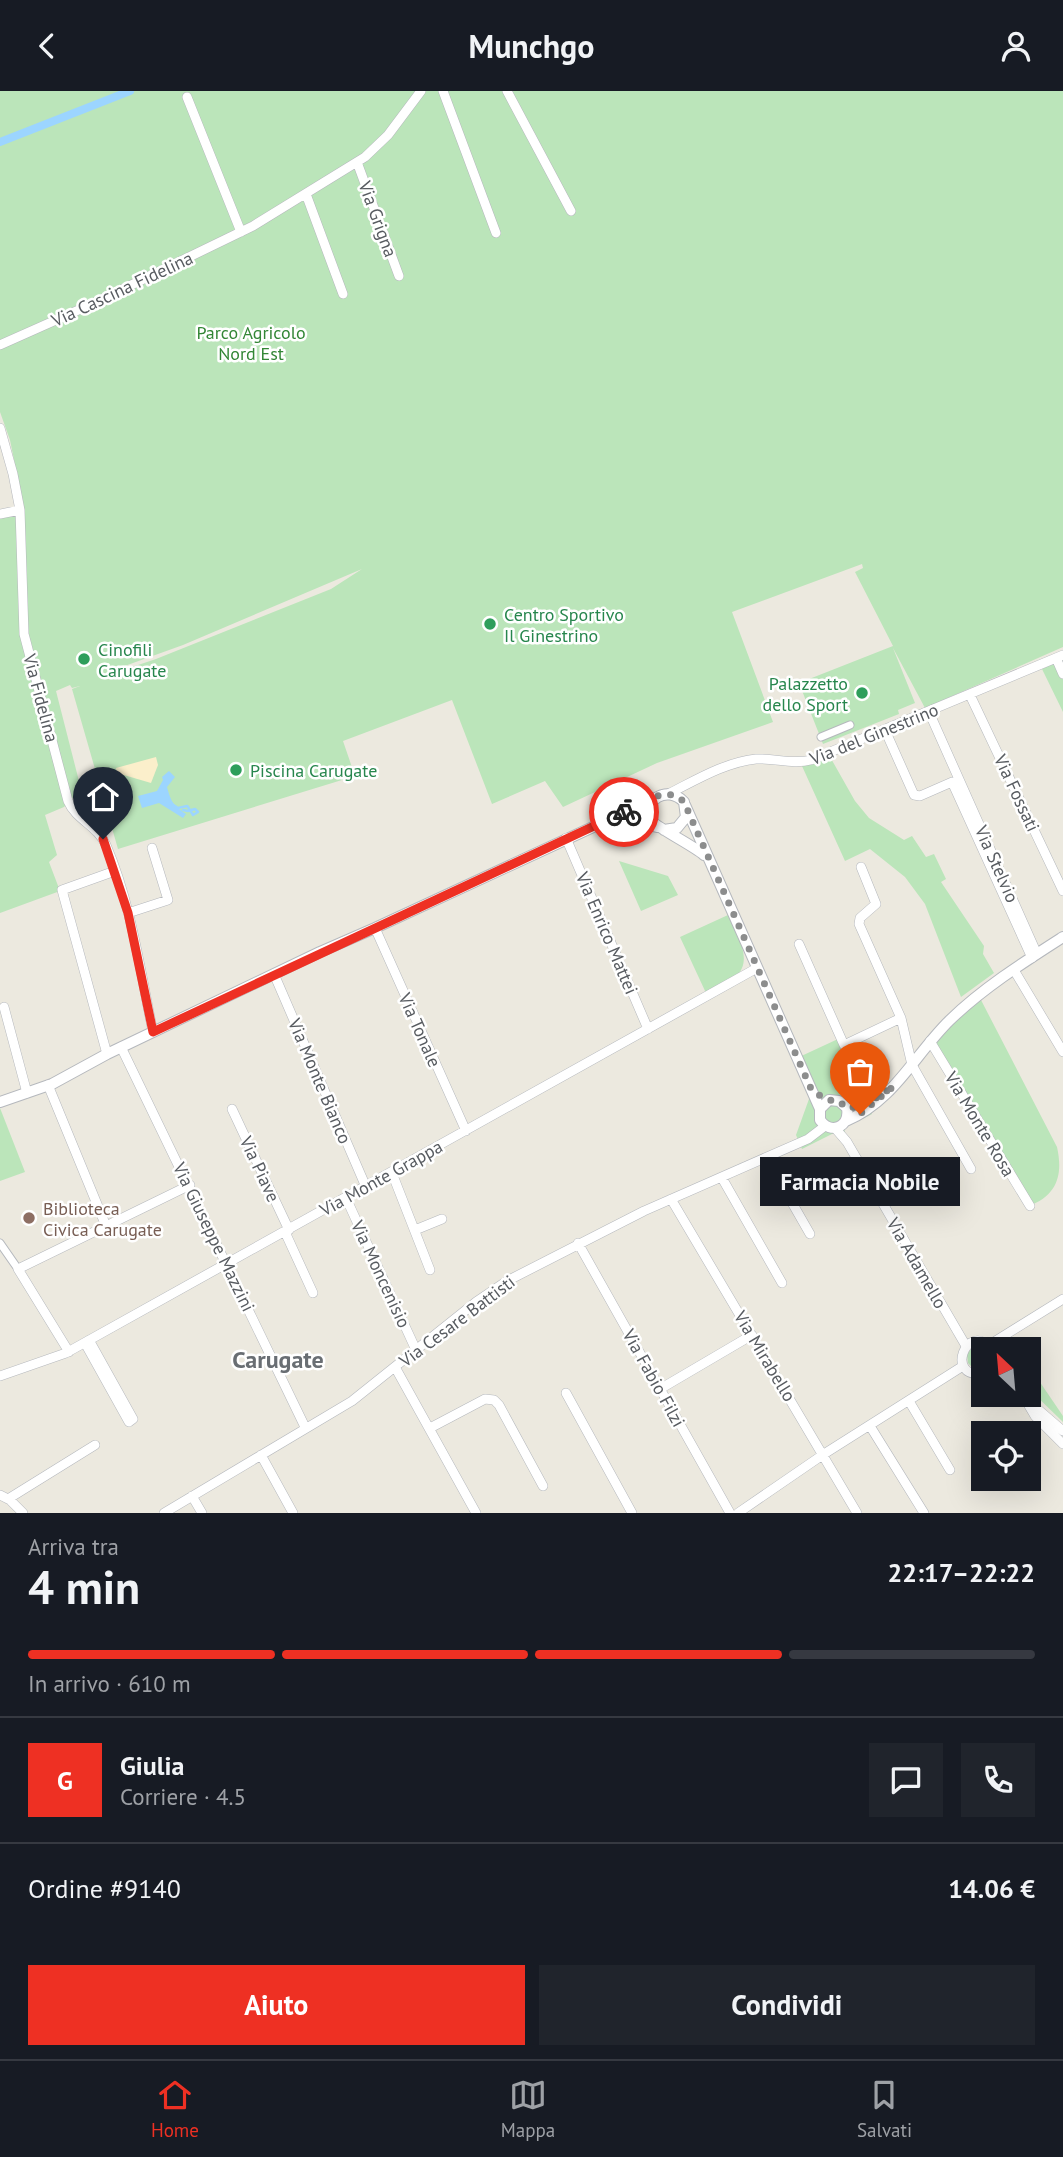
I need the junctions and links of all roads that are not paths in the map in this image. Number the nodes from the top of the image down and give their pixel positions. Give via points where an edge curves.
1 (421, 91) edge
2 (443, 91) edge
3 (507, 91) edge
4 (187, 97) dead end
5 (357, 163) junction
6 (306, 194) junction
7 (571, 211) dead end
8 (241, 232) junction
9 (496, 233) dead end
10 (399, 276) dead end
11 (343, 295) dead end
12 (1, 345) edge
13 (0, 428) edge
14 (20, 510) junction
15 (0, 515) edge
16 (1059, 657) edge
17 (1063, 674) edge
18 (970, 695) junction
19 (929, 712) junction
20 (850, 725) dead end
21 (885, 730) junction
22 (821, 737) dead end
23 (954, 778) junction
24 (672, 793) junction
25 (685, 805) junction
26 (605, 821) junction
27 (661, 828) junction
28 (566, 838) junction
29 (152, 848) dead end
30 (706, 856) junction
31 (861, 867) dead end
32 (115, 871) junction
33 (1063, 891) edge
34 (128, 913) junction
35 (375, 928) junction
36 (1063, 937) edge
37 (799, 944) dead end
38 (1035, 956) junction
39 (757, 968) junction
40 (1014, 970) junction
41 (274, 974) junction
42 (4, 1007) dead end
43 (901, 1018) junction
44 (648, 1029) junction
45 (153, 1032) junction
46 (930, 1041) junction
47 (121, 1047) junction
48 (1063, 1052) edge
49 (107, 1054) junction
50 (912, 1065) junction
51 (48, 1085) junction
52 (894, 1086) junction
53 (812, 1091) junction
54 (27, 1093) junction
55 (828, 1100) junction
56 (0, 1102) edge
57 (846, 1108) junction
58 (232, 1109) dead end
59 (820, 1109) junction
60 (837, 1125) junction
61 (466, 1131) junction
62 (766, 1159) junction
63 (971, 1169) dead end
64 (392, 1173) junction
65 (722, 1178) junction
66 (190, 1185) junction
67 (366, 1187) junction
68 (346, 1198) junction
69 (671, 1199) junction
70 (1030, 1206) dead end
71 (442, 1219) dead end
72 (106, 1226) junction
73 (415, 1230) junction
74 (287, 1231) junction
75 (810, 1234) dead end
76 (0, 1243) edge
77 (578, 1243) junction
78 (227, 1265) junction
79 (18, 1269) junction
80 (430, 1270) dead end
81 (782, 1283) dead end
82 (313, 1293) dead end
83 (1063, 1299) edge
84 (752, 1335) junction
85 (1005, 1337) edge
86 (87, 1342) junction
87 (971, 1344) edge
88 (966, 1346) junction
89 (416, 1350) junction
90 (68, 1352) junction
91 (963, 1366) junction
92 (395, 1367) junction
93 (971, 1373) edge
94 (0, 1376) edge
95 (660, 1389) junction
96 (566, 1393) dead end
97 (909, 1401) junction
98 (1029, 1407) edge
99 (1037, 1407) edge
100 (870, 1426) junction
101 (305, 1427) junction
102 (430, 1428) junction
103 (1063, 1431) edge
104 (1063, 1444) edge
105 (95, 1445) dead end
106 (824, 1454) junction
107 (261, 1455) junction
108 (950, 1470) dead end
109 (543, 1486) dead end
110 (192, 1496) junction
111 (4, 1497) edge
112 (23, 1513) edge
113 (164, 1513) edge
114 (202, 1513) edge
115 (293, 1513) edge
116 (476, 1513) edge
117 (632, 1513) edge
118 (730, 1513) edge
119 (738, 1513) edge
120 (858, 1513) edge
121 (924, 1513) edge

1 - 5 street, Via Cascina Fidelina via 387,135
2 - 9 street
3 - 7 street
4 - 8 street
5 - 6 street, Via Cascina Fidelina
5 - 10 street, Via Grigna
6 - 8 street, Via Cascina Fidelina
6 - 11 street
8 - 12 street, Via Cascina Fidelina
13 - 14 street, Via Fidelina
14 - 15 street
14 - 32 street, Via Fidelina via 26,645 68,801 103,839
16 - 17 street
16 - 18 street, Via del Ginestrino
18 - 19 street, Via del Ginestrino
18 - 33 street, Via Fossati
19 - 21 street, Via del Ginestrino
19 - 23 street, Via Stelvio
20 - 22 street
21 - 23 street via 914,796
21 - 24 street, Via del Ginestrino via 808,761 748,761 691,781
23 - 38 street, Via Stelvio
24 - 25 street
24 - 26 street, Via del Ginestrino
24 - 27 street via 653,801 650,809 651,819
25 - 27 street via 682,824
25 - 30 street
26 - 27 street, Via del Ginestrino via 625,819
26 - 28 street, Via del Ginestrino
27 - 30 street, Via del Ginestrino
28 - 35 street, Via del Ginestrino
28 - 44 street, Via Enrico Mattei
29 - 34 street via 168,900
30 - 39 street
31 - 43 street via 876,904 858,922
32 - 34 street, Via Fidelina
32 - 49 street via 62,890
34 - 45 street, Via Fidelina
35 - 41 street, Via del Ginestrino
35 - 61 street, Via Tonale
36 - 38 street, Via Cesare Battisti
37 - 43 street via 844,1045
38 - 40 street, Via Cesare Battisti
39 - 44 street, Via Monte Grappa
39 - 53 street
40 - 46 street, Via Cesare Battisti via 967,1005
40 - 48 street
41 - 45 street, Via del Ginestrino
41 - 67 street, Via Monte Bianco
42 - 54 street
43 - 50 street
44 - 61 street, Via Monte Grappa
45 - 47 street
46 - 50 street, Via Cesare Battisti
46 - 70 street, Via Monte Rosa
47 - 49 street
47 - 66 street, Via Giuseppe Mazzini
49 - 51 street
50 - 52 street, Via Cesare Battisti
50 - 63 street
51 - 54 street
51 - 72 street
52 - 57 street, Via Cesare Battisti via 859,1107
52 - 60 street, Via Cesare Battisti
53 - 55 street
53 - 59 street
54 - 56 street
55 - 57 street via 839,1101
55 - 59 street
57 - 60 street
58 - 74 street, Via Piave
59 - 60 street via 819,1118
60 - 62 street, Via Cesare Battisti
60 - 88 street, Via Adamello
61 - 64 street, Via Monte Grappa
62 - 65 street, Via Cesare Battisti
62 - 75 street
64 - 67 street, Via Monte Grappa
64 - 73 street
65 - 69 street, Via Cesare Battisti
65 - 81 street
66 - 72 street
66 - 78 street, Via Giuseppe Mazzini
67 - 68 street, Via Monte Grappa
68 - 74 street, Via Monte Grappa
68 - 89 street, Via Moncenisio
69 - 77 street, Via Cesare Battisti
69 - 84 street, Via Mirabello
71 - 73 street
72 - 79 street
73 - 80 street
74 - 78 street, Via Monte Grappa
74 - 82 street, Via Piave
76 - 79 street
77 - 89 street, Via Cesare Battisti via 490,1292
77 - 95 street, Via Fabio Filzi
78 - 86 street, Via Monte Grappa
78 - 101 street, Via Giuseppe Mazzini
79 - 90 street
83 - 85 street
84 - 95 street
84 - 106 street, Via Mirabello
86 - 86 street via 129,1422 133,1419
86 - 90 street, Via Monte Grappa
87 - 88 street
88 - 91 street via 961,1355
89 - 92 street, Via Cesare Battisti
90 - 94 street, Via Monte Grappa
91 - 93 street
91 - 97 street
92 - 101 street, Via Cesare Battisti via 352,1401
92 - 102 street
95 - 118 street, Via Fabio Filzi
96 - 117 street
97 - 100 street
97 - 108 street
98 - 104 street
99 - 103 street
100 - 106 street
100 - 121 street
101 - 107 street, Via Cesare Battisti
102 - 109 street via 492,1399
102 - 116 street
105 - 111 street
106 - 119 street
106 - 120 street, Via Mirabello
107 - 110 street, Via Cesare Battisti
107 - 115 street
110 - 113 street, Via Cesare Battisti
110 - 114 street
111 - 112 street

